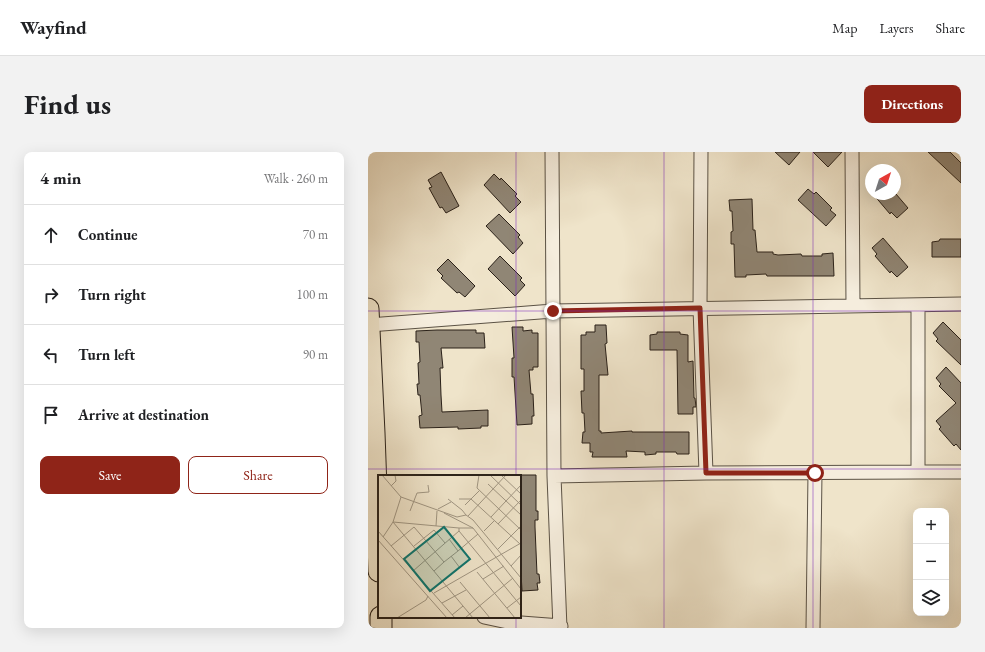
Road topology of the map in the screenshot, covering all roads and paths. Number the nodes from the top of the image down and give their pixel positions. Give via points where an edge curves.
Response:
1 (552, 152) edge
2 (701, 152) edge
3 (852, 152) edge
4 (961, 304) edge
5 (918, 305) junction
6 (853, 306) junction
7 (700, 308) junction
8 (553, 311) junction
9 (368, 319) edge
10 (918, 472) junction
11 (961, 472) edge
12 (706, 473) junction
13 (815, 473) junction
14 (554, 476) junction
15 (378, 543) edge
16 (380, 618) edge
17 (489, 618) edge
18 (560, 627) edge
19 (381, 628) edge
20 (813, 628) edge

1 - 8 street
2 - 7 street
3 - 6 street
4 - 5 street
5 - 6 street
5 - 10 street
6 - 7 street
7 - 8 street
7 - 12 street
8 - 9 street
8 - 14 street
9 - 15 highway
10 - 11 street
10 - 13 street
12 - 13 street
12 - 14 street
13 - 20 street
14 - 18 street
16 - 19 highway
17 - 18 street

